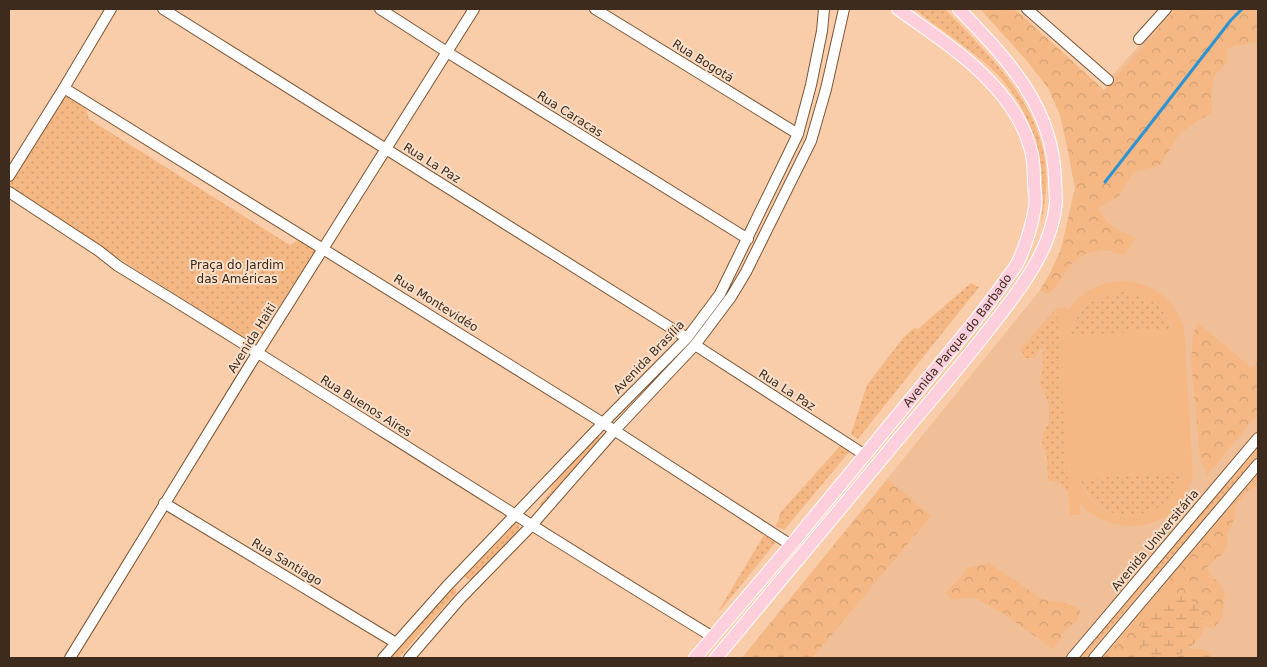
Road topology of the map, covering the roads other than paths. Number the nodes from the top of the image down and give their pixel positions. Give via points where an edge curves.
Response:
1 (111, 9) edge
2 (163, 9) edge
3 (380, 9) edge
4 (474, 9) edge
5 (595, 9) edge
6 (824, 9) edge
7 (844, 9) edge
8 (898, 9) edge
9 (959, 9) edge
10 (1027, 9) edge
11 (1166, 9) edge
12 (1139, 39) dead end
13 (447, 52) junction
14 (1108, 80) dead end
15 (64, 88) junction
16 (798, 134) junction
17 (386, 148) junction
18 (9, 176) edge
19 (9, 192) edge
20 (748, 239) junction
21 (323, 248) junction
22 (738, 259) junction
23 (749, 265) junction
24 (691, 342) junction
25 (258, 352) junction
26 (650, 376) junction
27 (659, 383) junction
28 (603, 423) junction
29 (615, 430) junction
30 (1258, 438) edge
31 (865, 455) junction
32 (1258, 464) edge
33 (164, 503) junction
34 (515, 515) junction
35 (532, 525) junction
36 (790, 545) junction
37 (459, 573) junction
38 (475, 583) junction
39 (447, 586) junction
40 (459, 600) junction
41 (713, 637) junction
42 (396, 643) junction
43 (71, 655) edge
44 (82, 658) edge
45 (383, 658) edge
46 (411, 658) edge
47 (695, 658) edge
48 (716, 658) edge
49 (1072, 658) edge
50 (1094, 658) edge

1 - 15 street
2 - 17 street, Rua La Paz
3 - 13 street, Rua Caracas
4 - 13 street, Avenida Haiti
5 - 16 street, Rua Bogotá
6 - 16 street, Avenida Brasília
7 - 23 street, Avenida Brasília via 811,141
8 - 31 main road, Avenida Parque do Barbado via 977,69 1009,104 1030,146 1035,207 1028,236 1005,282
9 - 48 main road, Avenida Parque do Barbado via 995,46 1024,83 1045,124 1054,162 1056,202 1048,237 1026,280 964,360
10 - 14 street
11 - 12 street
13 - 17 street, Avenida Haiti
13 - 20 street, Rua Caracas
15 - 18 street
15 - 21 street, Rua Montevidéo
16 - 20 street, Avenida Brasília
17 - 21 street, Avenida Haiti
17 - 24 street, Rua La Paz
19 - 25 street, Rua Buenos Aires via 118,266
20 - 22 street, Avenida Brasília
21 - 25 street, Avenida Haiti
21 - 28 street, Rua Montevidéo
22 - 23 street
22 - 24 street, Avenida Brasília
23 - 24 street, Avenida Brasília via 731,297
24 - 26 street, Avenida Brasília
24 - 27 street, Avenida Brasília
24 - 31 street, Rua La Paz
25 - 33 street, Avenida Haiti
25 - 34 street, Rua Buenos Aires
26 - 27 street
26 - 28 street, Avenida Brasília
27 - 29 street, Avenida Brasília
28 - 29 street, Rua Montevidéo
28 - 34 street, Avenida Brasília
29 - 35 street, Avenida Brasília
29 - 36 street, Rua Montevidéo
30 - 49 street, Avenida Universitária
31 - 36 main road, Avenida Parque do Barbado
32 - 50 street
33 - 42 street, Rua Santiago
33 - 43 street, Avenida Haiti
34 - 35 street, Rua Buenos Aires
34 - 37 street, Avenida Brasília
35 - 38 street, Avenida Brasília
35 - 41 street, Rua Buenos Aires
36 - 41 main road, Avenida Parque do Barbado
37 - 38 street via 464,580
37 - 39 street, Avenida Brasília
38 - 40 street, Avenida Brasília
39 - 40 street via 458,586
39 - 42 street, Avenida Brasília
40 - 46 street, Avenida Brasília
41 - 47 main road, Avenida Parque do Barbado
42 - 45 street, Avenida Brasília
43 - 44 street

